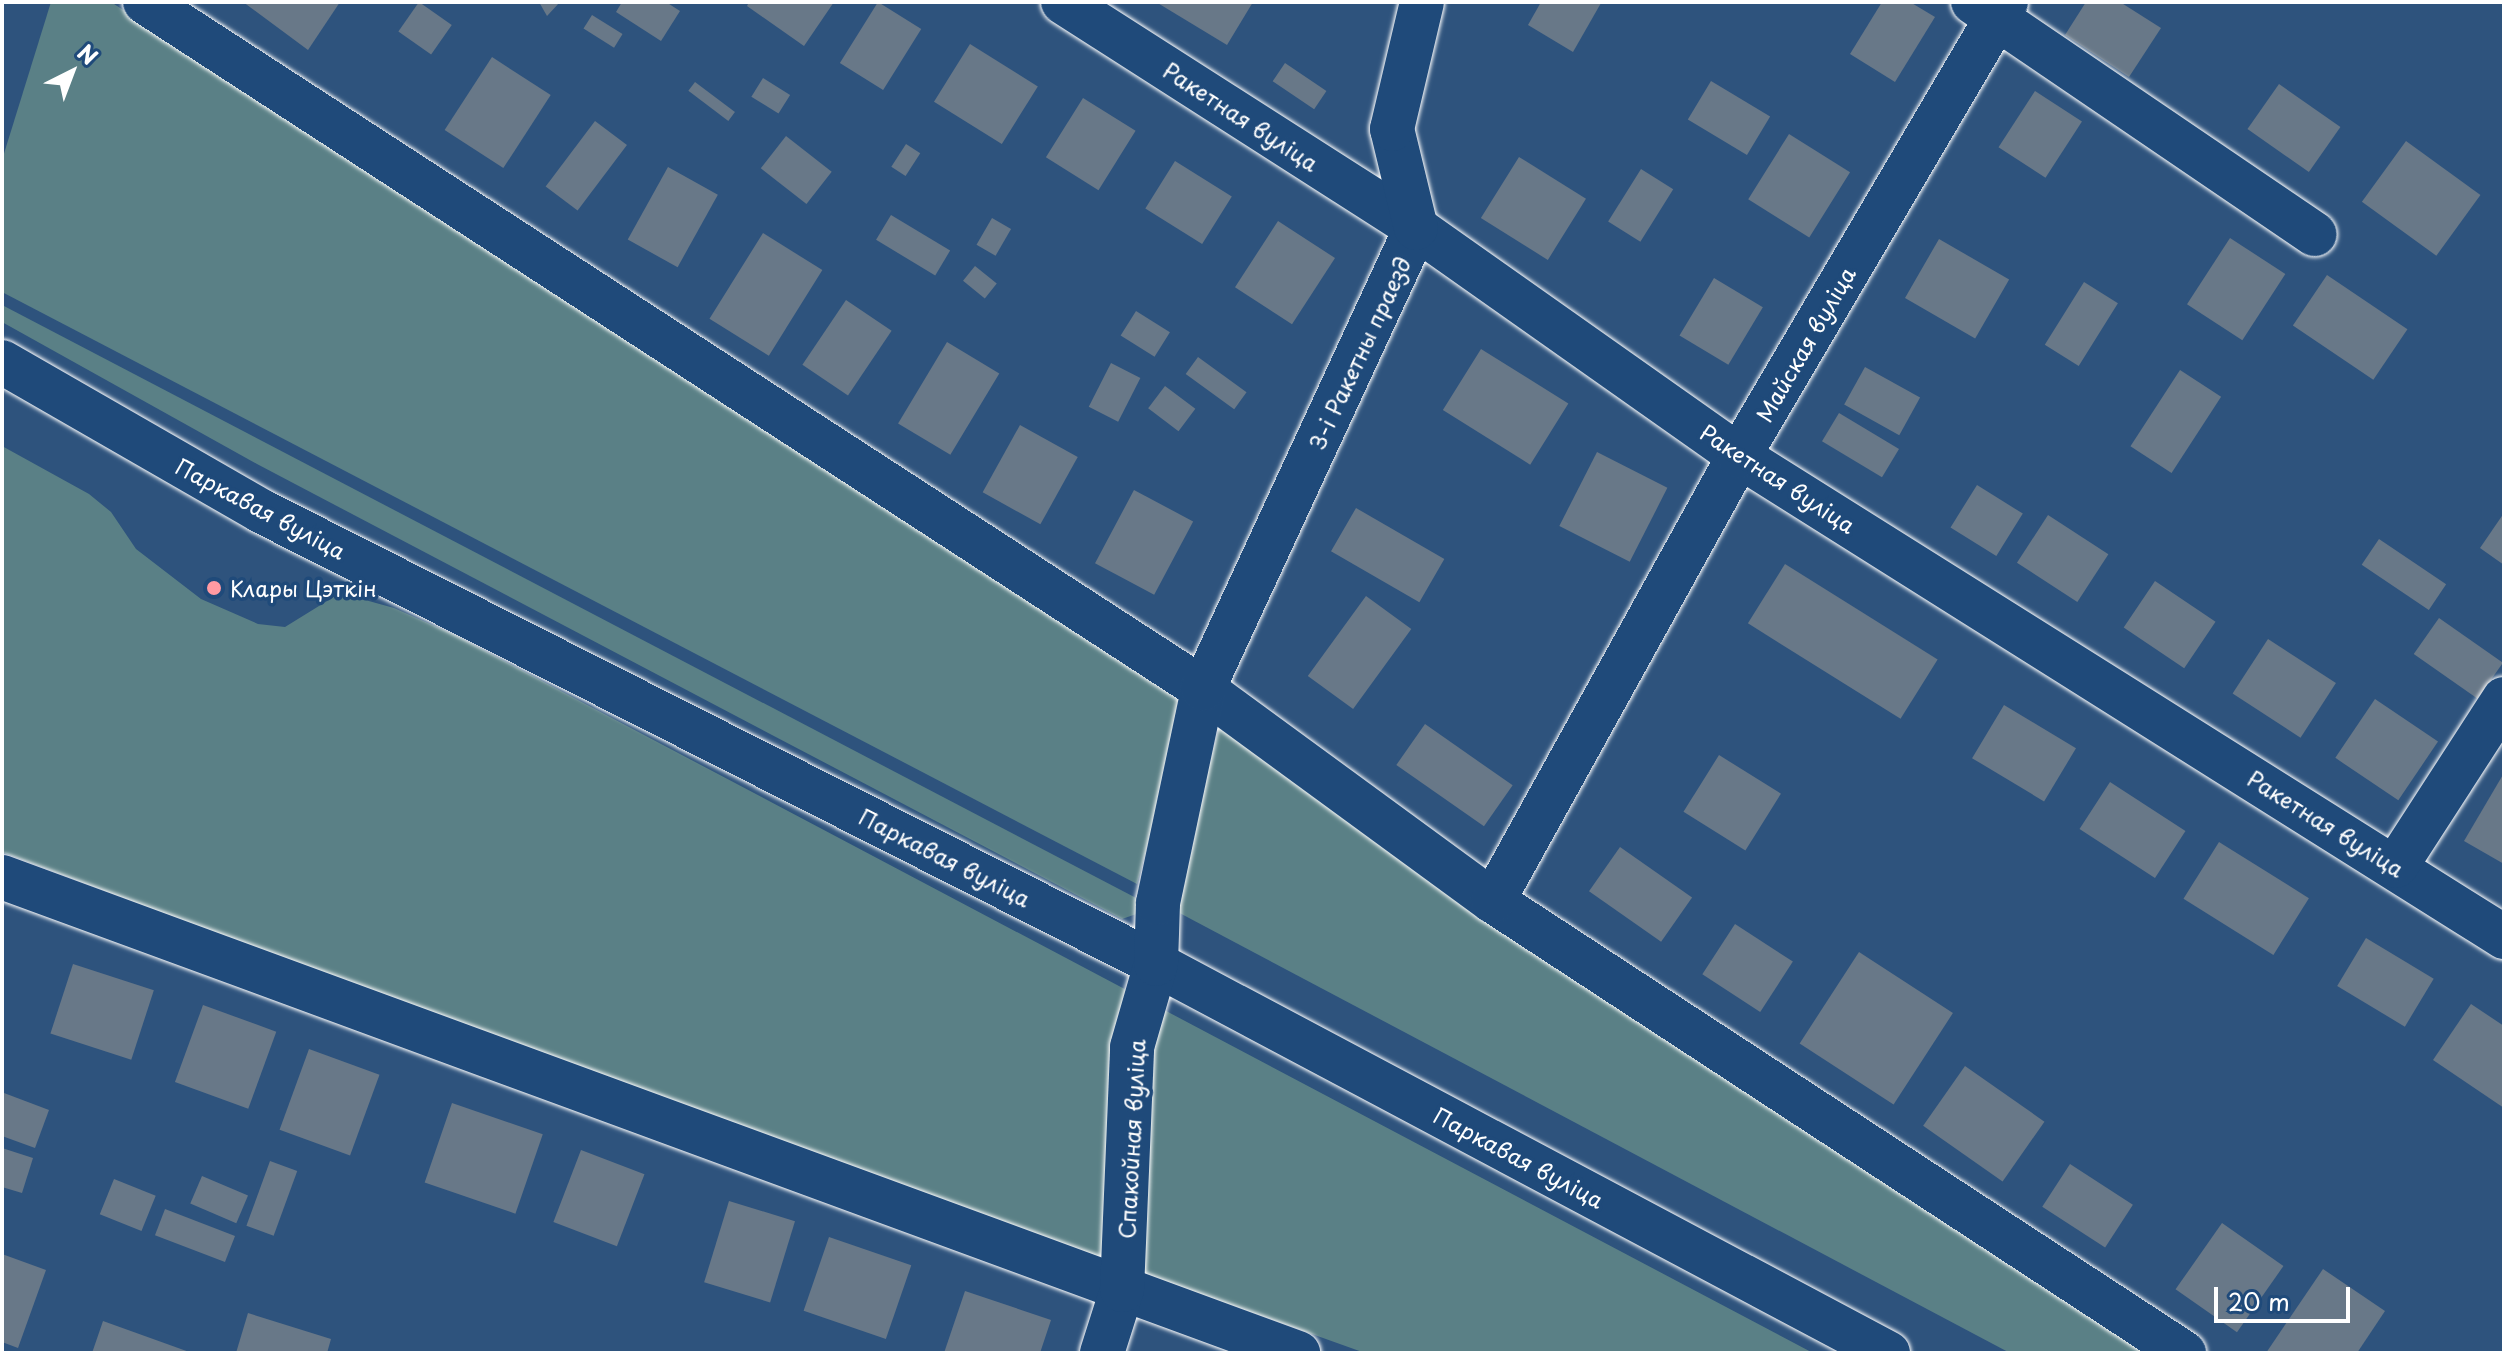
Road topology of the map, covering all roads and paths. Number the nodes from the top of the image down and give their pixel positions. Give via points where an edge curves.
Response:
1 (145, 2) edge
2 (1063, 2) edge
3 (1422, 2) edge
4 (1992, 7) edge
5 (1416, 228) junction
6 (2315, 234) dead end
7 (2, 362) edge
8 (1739, 456) junction
9 (1203, 689) junction
10 (2504, 699) edge
11 (2396, 866) junction
12 (2, 877) edge
13 (1493, 901) junction
14 (2504, 937) edge
15 (1156, 964) junction
16 (1122, 1290) junction
17 (1102, 1353) edge
18 (1298, 1353) edge
19 (1888, 1353) edge
20 (2184, 1353) edge

1 - 9 street
2 - 5 street, Ракетная вуліца
3 - 5 street, 3-і Ракетны праезд via 1392,129
4 - 6 street
4 - 8 street, Майская вуліца
5 - 8 street, Ракетная вуліца
5 - 9 street, 3-і Ракетны праезд
7 - 15 street, Паркавая вуліца via 261,511
8 - 11 street, Ракетная вуліца
8 - 13 street, Майская вуліца
9 - 13 street
9 - 15 street, Спакойная вуліца via 1158,903
10 - 11 street
11 - 14 street, Ракетная вуліца
12 - 16 street
13 - 20 street
15 - 16 street, Спакойная вуліца via 1132,1047
15 - 19 street, Паркавая вуліца
16 - 17 street, Спакойная вуліца
16 - 18 street

